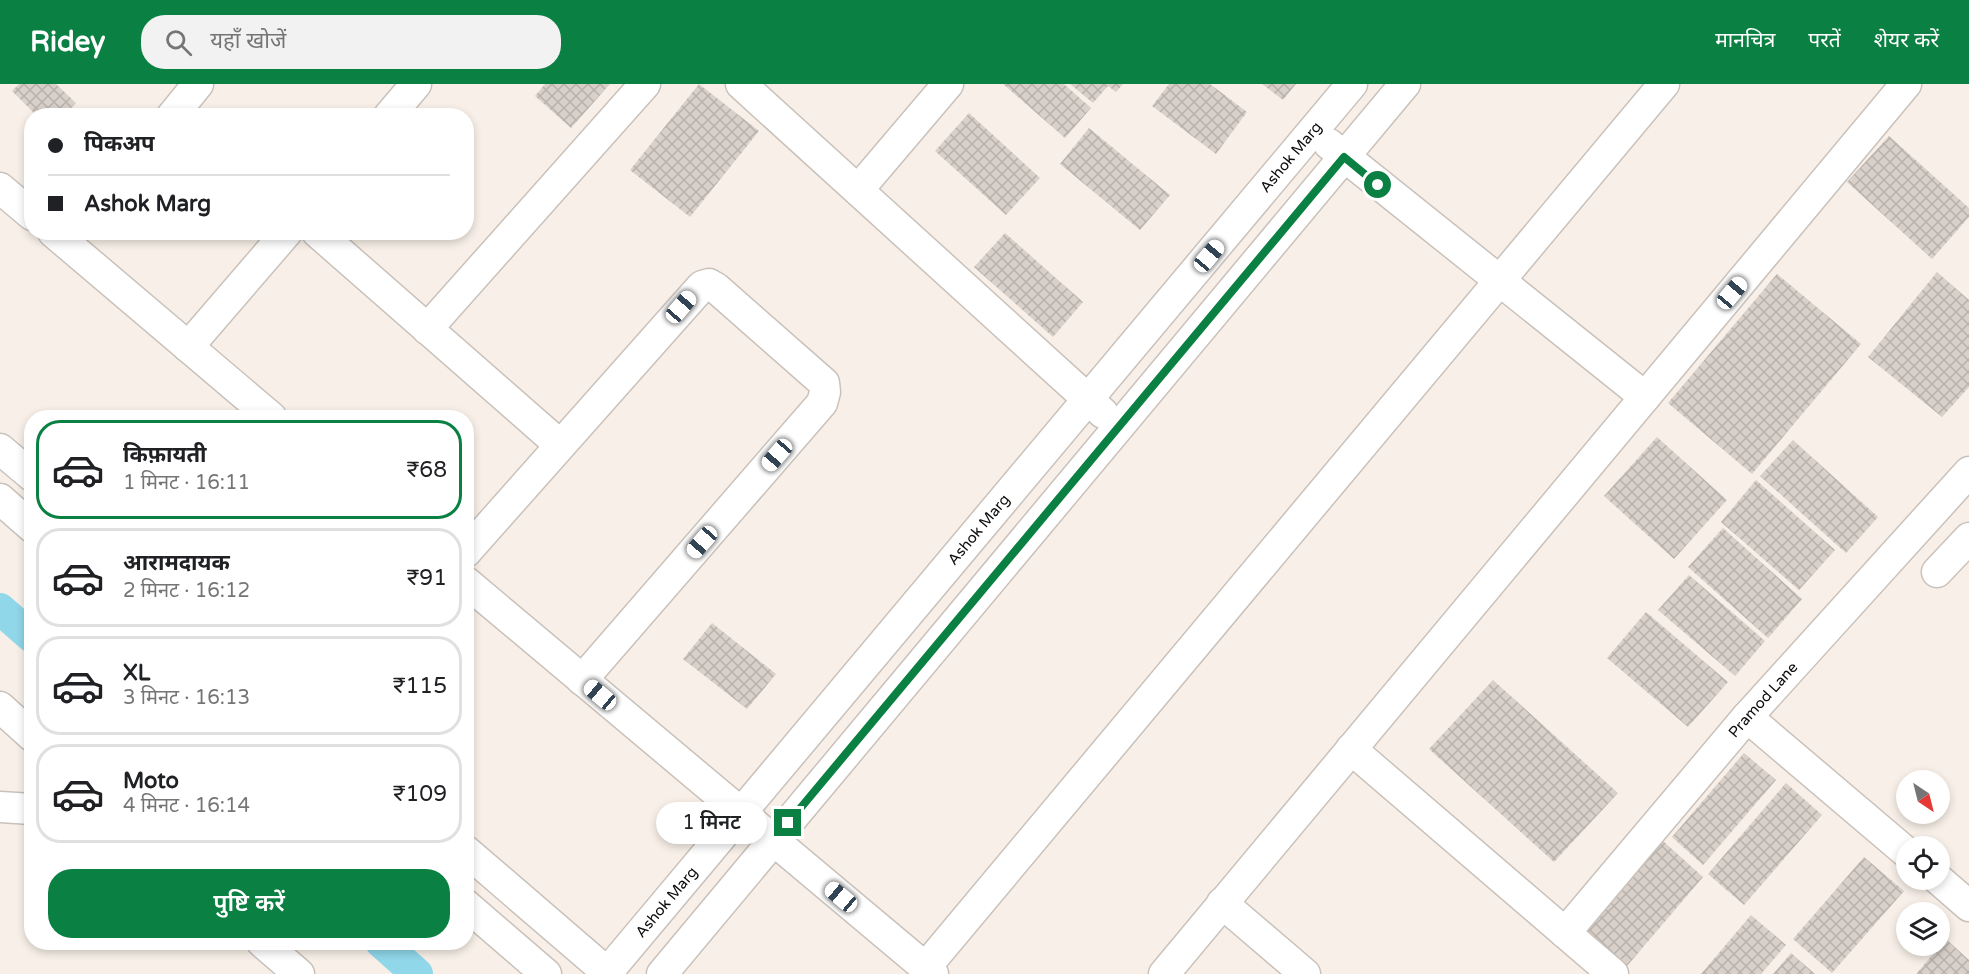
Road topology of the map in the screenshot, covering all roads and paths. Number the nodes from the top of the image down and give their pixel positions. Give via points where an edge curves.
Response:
1 (198, 84) edge
2 (416, 84) edge
3 (645, 84) edge
4 (741, 84) edge
5 (948, 84) edge
6 (1352, 84) edge
7 (1405, 84) edge
8 (1664, 84) edge
9 (1906, 84) edge
10 (178, 108) edge
11 (395, 108) edge
12 (1314, 130) junction
13 (1344, 157) junction
14 (0, 188) edge
15 (858, 190) junction
16 (24, 208) edge
17 (69, 240) edge
18 (279, 240) edge
19 (326, 240) edge
20 (1499, 281) junction
21 (427, 329) junction
22 (188, 346) junction
23 (1645, 397) junction
24 (1088, 399) junction
25 (263, 410) edge
26 (1118, 427) junction
27 (560, 445) junction
28 (0, 449) edge
29 (24, 469) edge
30 (1969, 472) edge
31 (0, 499) edge
32 (24, 520) edge
33 (1969, 538) edge
34 (474, 543) edge
35 (1937, 572) dead end
36 (474, 589) edge
37 (582, 680) junction
38 (0, 707) edge
39 (1747, 717) junction
40 (24, 729) edge
41 (1351, 749) junction
42 (0, 807) edge
43 (24, 808) edge
44 (741, 813) junction
45 (773, 841) junction
46 (1896, 844) edge
47 (474, 859) edge
48 (1950, 889) edge
49 (1222, 903) junction
50 (1969, 906) edge
51 (474, 911) edge
52 (1565, 933) junction
53 (271, 950) edge
54 (929, 971) edge
55 (299, 974) edge
56 (546, 974) edge
57 (607, 974) edge
58 (662, 974) edge
59 (1164, 974) edge
60 (1305, 974) edge
61 (1613, 974) edge

1 - 10 street
2 - 11 street
3 - 21 street
4 - 15 street
5 - 15 street
6 - 12 street, Ashok Marg
7 - 13 street
8 - 20 street
9 - 23 street
12 - 13 street
12 - 24 street, Ashok Marg
13 - 20 street
13 - 26 street
14 - 16 street
15 - 24 street
17 - 22 street
18 - 22 street
19 - 21 street
20 - 23 street
20 - 54 street
21 - 27 street
22 - 25 street
23 - 41 street
24 - 26 street
24 - 44 street, Ashok Marg
26 - 45 street
27 - 34 street
27 - 37 street via 702,286 709,284 824,383 822,403
28 - 29 street
30 - 39 street, Pramod Lane
31 - 32 street
33 - 35 street
36 - 37 street
37 - 44 street
38 - 40 street
39 - 46 street
39 - 52 street, Pramod Lane
41 - 49 street
41 - 52 street
42 - 43 street
44 - 45 street
44 - 57 street, Ashok Marg
45 - 54 street
45 - 58 street
47 - 57 street
48 - 50 street
49 - 59 street
49 - 60 street
51 - 56 street
52 - 61 street
53 - 55 street

